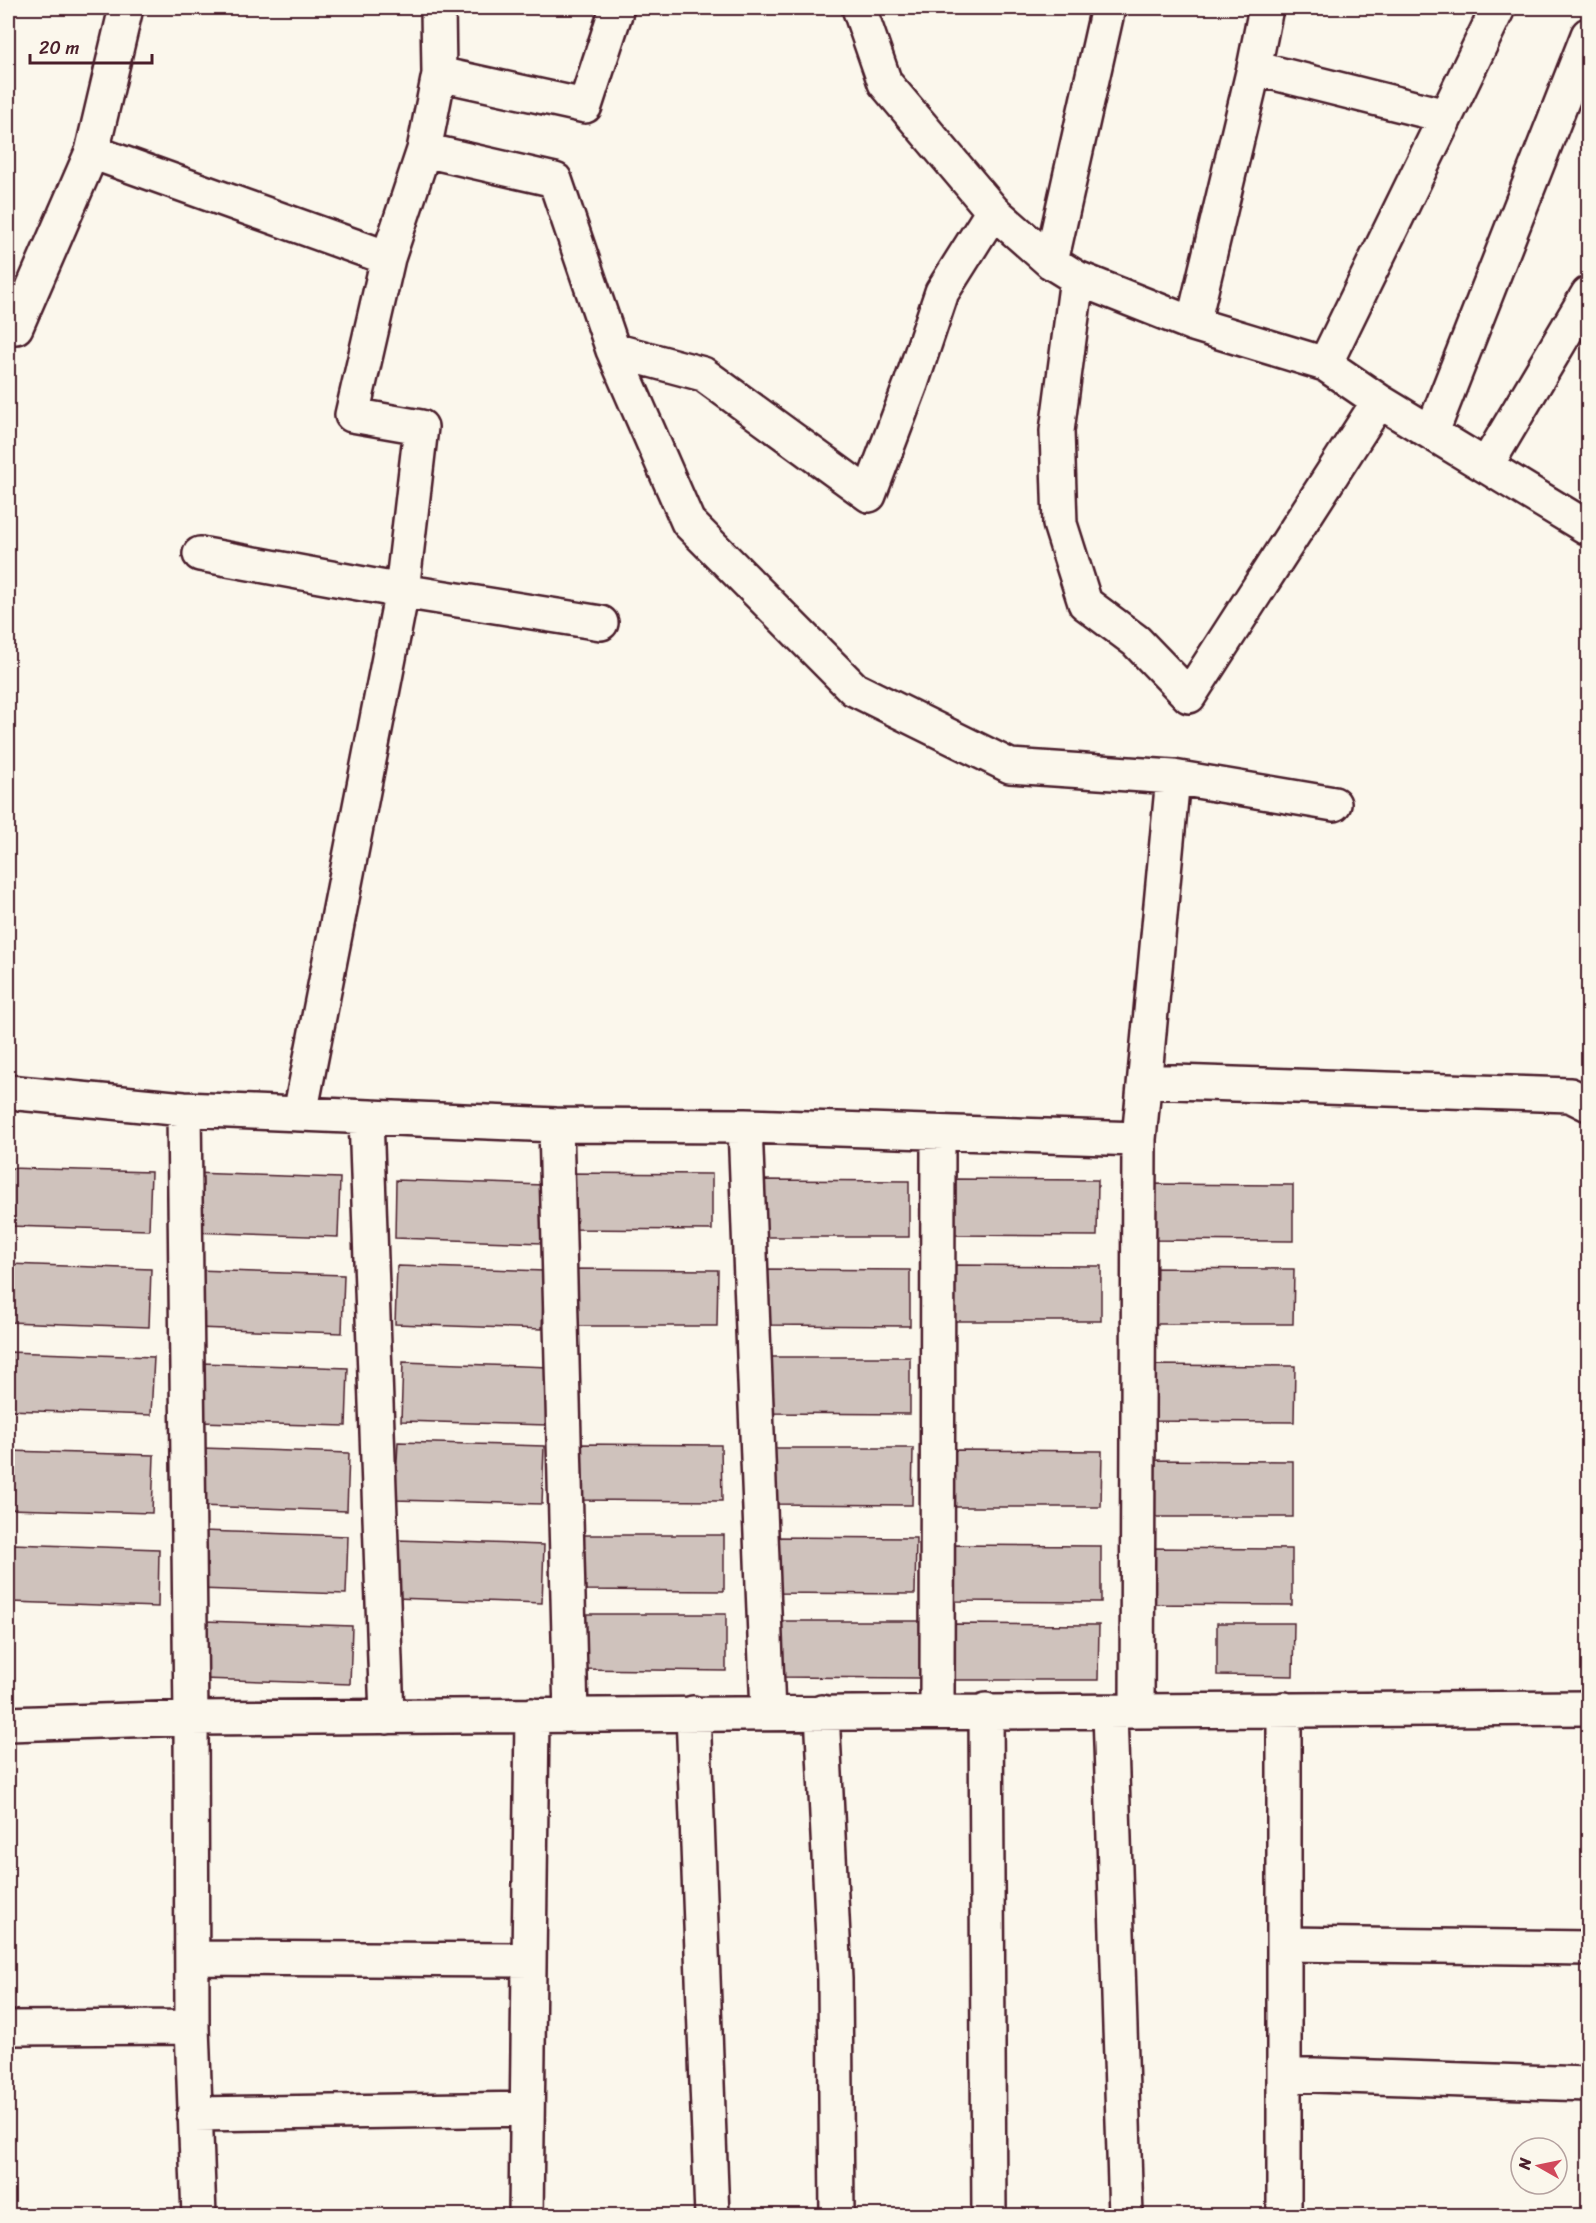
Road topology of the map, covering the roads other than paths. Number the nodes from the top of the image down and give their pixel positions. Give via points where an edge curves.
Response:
1 (126, 8) edge
2 (438, 8) edge
3 (617, 8) edge
4 (859, 8) edge
5 (1108, 8) edge
6 (1266, 8) edge
7 (1498, 8) edge
8 (1588, 35) edge
9 (1254, 68) junction
10 (439, 74) junction
11 (1446, 116) junction
12 (424, 150) junction
13 (92, 152) junction
14 (993, 211) junction
15 (388, 258) junction
16 (1064, 270) junction
17 (1588, 294) edge
18 (1193, 324) junction
19 (16, 327) dead end
20 (613, 350) junction
21 (1325, 363) junction
22 (1379, 401) junction
23 (1432, 432) junction
24 (1486, 466) junction
25 (1588, 528) edge
26 (200, 554) dead end
27 (402, 591) junction
28 (601, 622) dead end
29 (1173, 777) junction
30 (1334, 804) dead end
31 (1145, 1081) junction
32 (8, 1092) edge
33 (1588, 1104) edge
34 (184, 1109) junction
35 (300, 1114) junction
36 (366, 1117) junction
37 (555, 1125) junction
38 (745, 1126) junction
39 (938, 1134) junction
40 (1139, 1139) junction
41 (1588, 1707) edge
42 (1284, 1708) junction
43 (986, 1710) junction
44 (937, 1711) junction
45 (822, 1712) junction
46 (1124, 1712) junction
47 (693, 1713) junction
48 (768, 1713) junction
49 (532, 1715) junction
50 (571, 1715) junction
51 (387, 1717) junction
52 (191, 1718) junction
53 (8, 1724) edge
54 (1284, 1944) junction
55 (1588, 1948) edge
56 (193, 1958) junction
57 (529, 1960) junction
58 (192, 2027) junction
59 (8, 2028) edge
60 (1284, 2074) junction
61 (1588, 2084) edge
62 (527, 2109) junction
63 (194, 2114) junction
64 (199, 2216) edge
65 (525, 2216) edge
66 (712, 2216) edge
67 (837, 2216) edge
68 (989, 2216) edge
69 (1126, 2216) edge
70 (1284, 2216) edge

1 - 13 street
2 - 10 street
3 - 10 street via 585,106
4 - 14 street via 885,83
5 - 16 street
6 - 9 street
7 - 11 street
8 - 23 street
9 - 11 street
9 - 18 street
10 - 12 street
11 - 21 street
12 - 15 street
12 - 20 street via 555,180
13 - 15 street
13 - 19 street
14 - 16 street
14 - 20 street via 942,292 869,495 703,374
15 - 27 street via 352,415 421,428
16 - 18 street
16 - 22 street via 1057,430 1060,524 1084,603 1136,641 1189,696
17 - 24 street
18 - 21 street
20 - 29 street via 688,522 854,689 1010,766
21 - 22 street
22 - 23 street
23 - 24 street
24 - 25 street
26 - 27 street
27 - 28 street
27 - 35 street
29 - 30 street
29 - 31 street
31 - 33 street via 1570,1095
31 - 40 street
32 - 34 street
34 - 35 street
34 - 52 street
35 - 36 street
36 - 37 street
36 - 51 street
37 - 38 street
37 - 50 street
38 - 39 street
38 - 48 street
39 - 40 street
39 - 44 street
40 - 46 street
41 - 42 street
42 - 46 street
42 - 54 street
43 - 44 street
43 - 46 street
43 - 68 street
44 - 45 street
45 - 48 street
45 - 67 street via 835,1979
46 - 69 street
47 - 48 street
47 - 50 street
47 - 66 street
49 - 50 street
49 - 51 street
49 - 57 street
51 - 52 street
52 - 53 street
52 - 56 street
54 - 55 street
54 - 60 street
56 - 57 street
56 - 58 street
57 - 62 street
58 - 59 street
58 - 63 street
60 - 61 street
60 - 70 street
62 - 63 street
62 - 65 street
63 - 64 street

